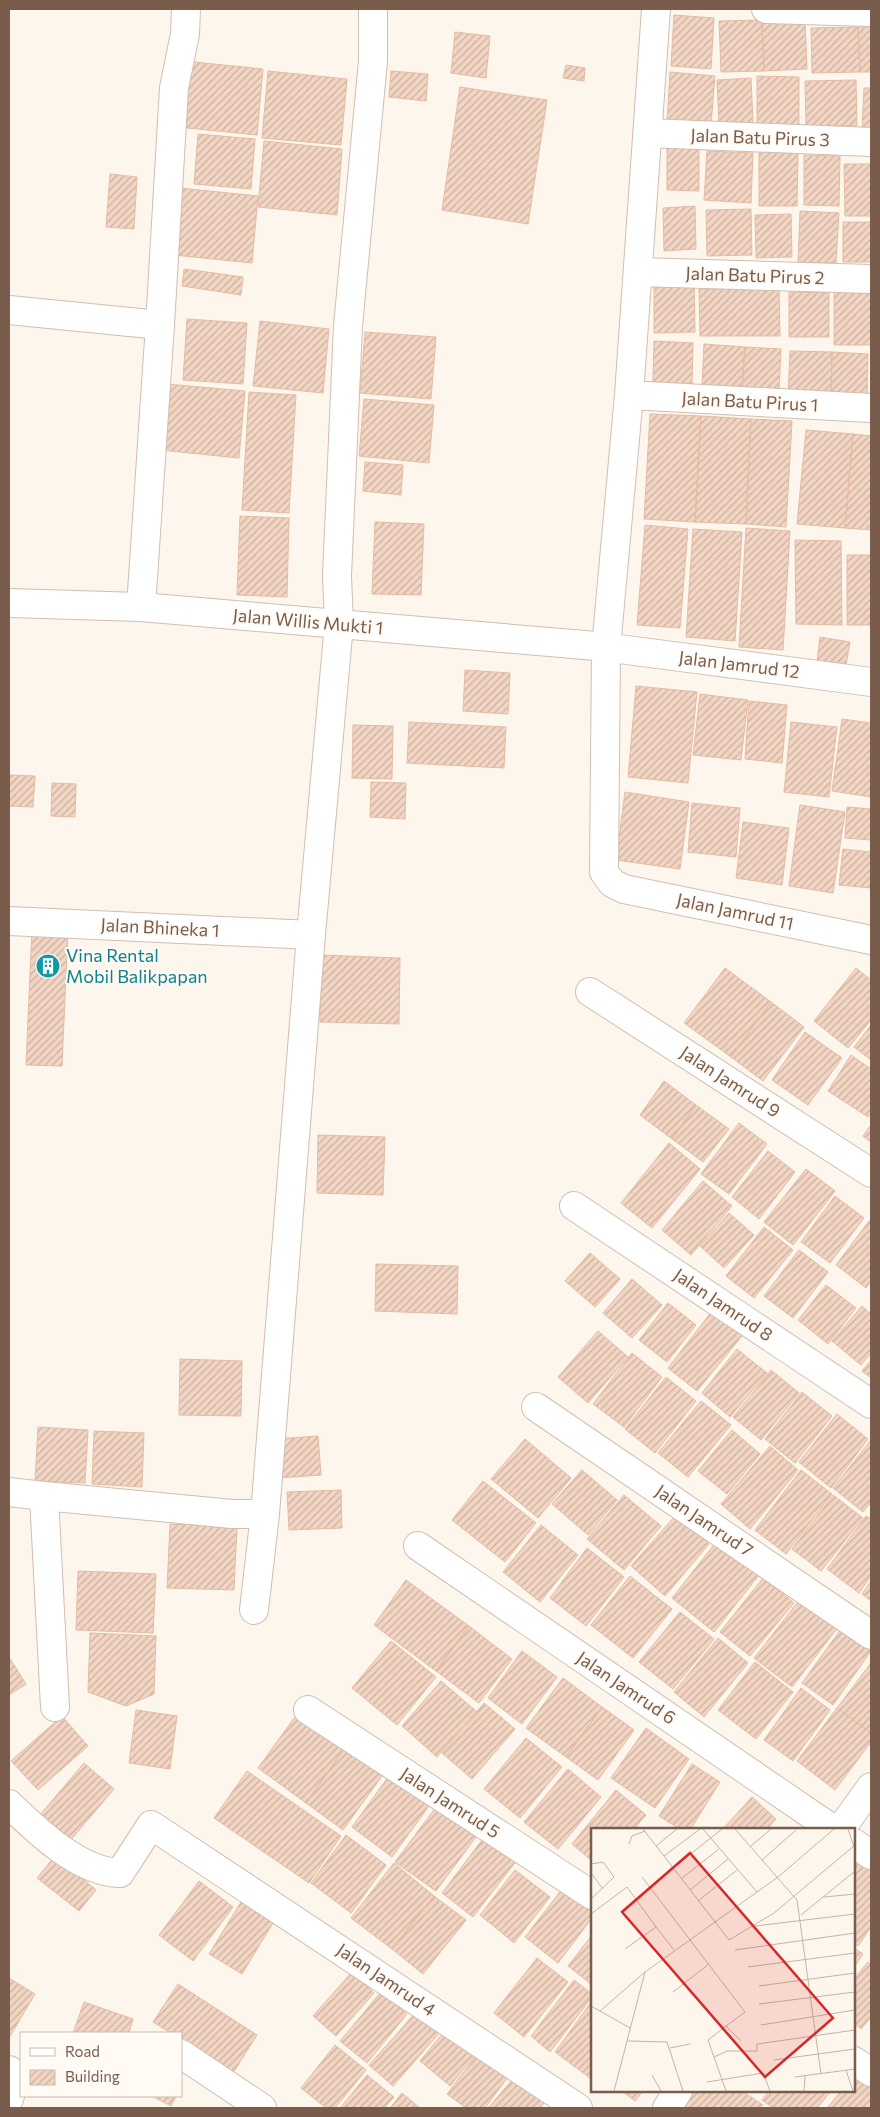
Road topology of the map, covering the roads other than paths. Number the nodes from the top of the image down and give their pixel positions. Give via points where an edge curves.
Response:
1 (186, 9) edge
2 (373, 9) edge
3 (656, 9) edge
4 (766, 9) edge
5 (871, 12) edge
6 (648, 133) junction
7 (871, 142) edge
8 (639, 272) junction
9 (871, 279) edge
10 (9, 310) edge
11 (160, 325) junction
12 (629, 395) junction
13 (871, 408) edge
14 (9, 602) edge
15 (141, 606) junction
16 (339, 624) junction
17 (601, 647) junction
18 (871, 682) edge
19 (9, 921) edge
20 (311, 935) junction
21 (871, 940) edge
22 (590, 992) dead end
23 (871, 1173) edge
24 (574, 1206) dead end
25 (871, 1404) edge
26 (536, 1407) dead end
27 (9, 1492) edge
28 (44, 1496) junction
29 (265, 1514) junction
30 (418, 1546) dead end
31 (254, 1610) dead end
32 (871, 1635) edge
33 (55, 1707) dead end
34 (308, 1710) dead end
35 (871, 1787) edge
36 (9, 1804) edge
37 (831, 1828) edge
38 (841, 1828) edge
39 (855, 1844) edge
40 (871, 1855) edge
41 (591, 1894) edge
42 (182, 2055) edge
43 (855, 2062) edge
44 (9, 2070) edge
45 (871, 2072) edge
46 (677, 2092) edge
47 (9, 2099) edge
48 (262, 2108) edge
49 (578, 2108) edge
50 (667, 2108) edge

1 - 11 street via 185,34 174,88
2 - 16 street via 373,61 348,326 337,576
3 - 6 street
4 - 5 street
6 - 7 street, Jalan Batu Pirus 3
6 - 8 street
8 - 9 street, Jalan Batu Pirus 2
8 - 12 street
10 - 11 street
11 - 15 street
12 - 13 street, Jalan Batu Pirus 1
12 - 17 street
14 - 15 street, Jalan Willis Mukti 1
15 - 16 street, Jalan Willis Mukti 1
16 - 17 street, Jalan Willis Mukti 1
16 - 20 street
17 - 18 street, Jalan Jamrud 12
17 - 21 street, Jalan Jamrud 11 via 604,872 612,883 624,889
19 - 20 street, Jalan Bhineka 1
20 - 29 street
22 - 23 street, Jalan Jamrud 9
24 - 25 street, Jalan Jamrud 8
26 - 32 street, Jalan Jamrud 7
27 - 28 street
28 - 29 street via 232,1514
28 - 33 street
29 - 31 street
30 - 37 street, Jalan Jamrud 6
34 - 41 street, Jalan Jamrud 5
35 - 38 street
36 - 49 street, Jalan Jamrud 4 via 35,1830 70,1855 106,1872 120,1873 151,1825
39 - 40 street
42 - 48 street
43 - 45 street
44 - 47 street via 14,2081
46 - 50 street

